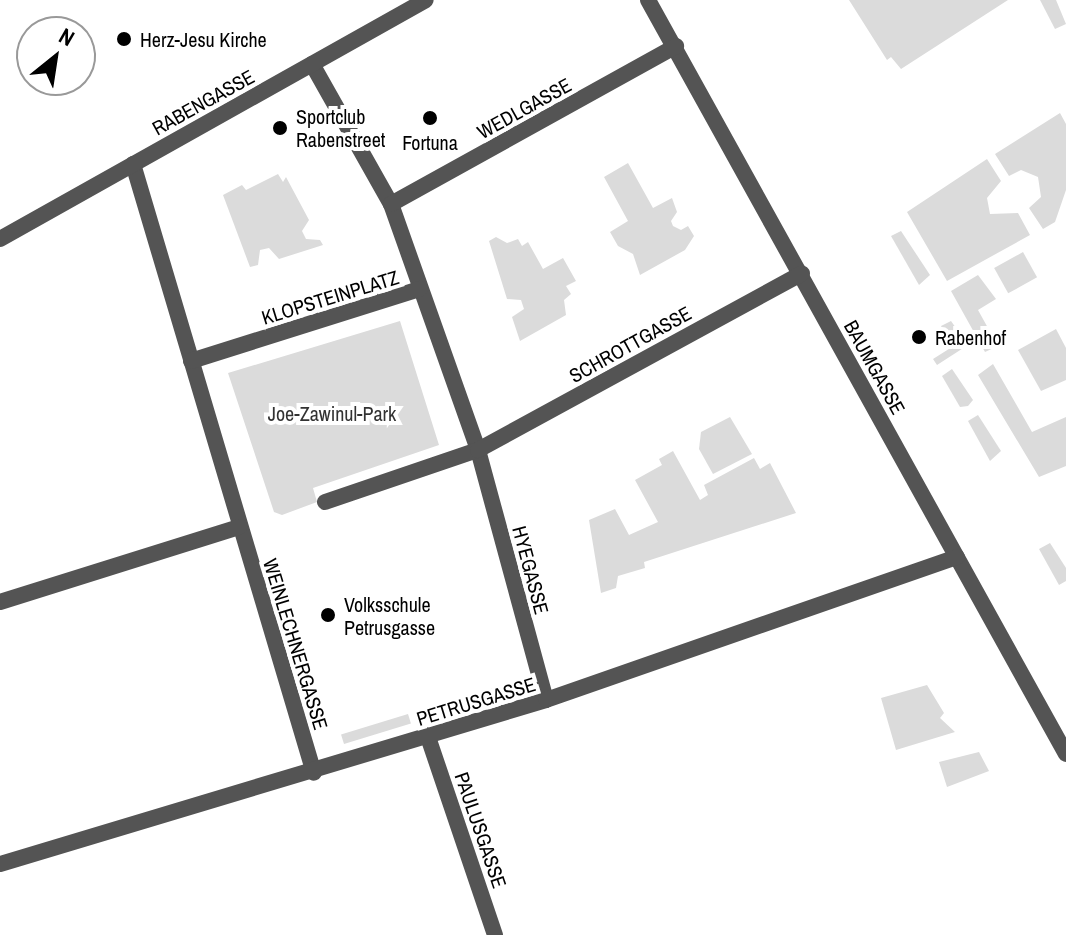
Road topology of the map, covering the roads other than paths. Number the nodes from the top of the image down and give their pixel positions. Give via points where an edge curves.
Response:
1 (426, 0) edge
2 (648, 0) edge
3 (676, 46) junction
4 (312, 64) junction
5 (133, 164) junction
6 (391, 204) junction
7 (0, 239) edge
8 (802, 273) junction
9 (420, 289) junction
10 (191, 361) junction
11 (478, 450) junction
12 (325, 502) dead end
13 (240, 527) junction
14 (957, 557) junction
15 (0, 602) edge
16 (546, 700) junction
17 (428, 737) junction
18 (1066, 754) edge
19 (314, 773) junction
20 (0, 864) edge
21 (495, 935) edge

1 - 4 street, RABENGASSE
2 - 3 street, BAUMGASSE
3 - 6 street, WEDLGASSE
3 - 8 street, BAUMGASSE
4 - 5 street, RABENGASSE
4 - 6 street
5 - 7 street, RABENGASSE
5 - 10 street
6 - 9 street
8 - 11 street, SCHROTTGASSE
8 - 14 street, BAUMGASSE
9 - 10 street, KLOPSTEINPLATZ
9 - 11 street, KLOPSTEINPLATZ
10 - 13 street
11 - 12 street
11 - 16 street, HYEGASSE
13 - 15 street
13 - 19 street, WEINLECHNERGASSE
14 - 16 street, PETRUSGASSE
14 - 18 street, BAUMGASSE
16 - 17 street, PETRUSGASSE
17 - 19 street, PETRUSGASSE
17 - 21 street, PAULUSGASSE
19 - 20 street, PETRUSGASSE

